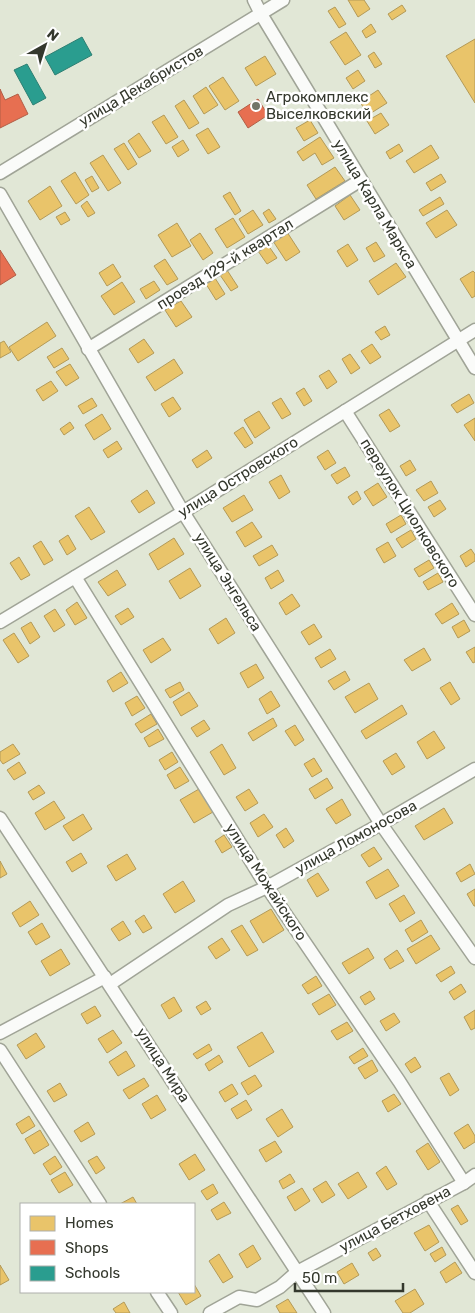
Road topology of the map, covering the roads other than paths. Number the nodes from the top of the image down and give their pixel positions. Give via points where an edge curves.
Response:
1 (254, 0) edge
2 (283, 0) edge
3 (261, 14) junction
4 (0, 172) edge
5 (361, 180) junction
6 (0, 194) edge
7 (475, 330) edge
8 (458, 341) junction
9 (88, 349) junction
10 (475, 368) edge
11 (345, 411) junction
12 (183, 512) junction
13 (75, 577) junction
14 (475, 615) edge
15 (0, 622) edge
16 (475, 770) edge
17 (0, 818) edge
18 (381, 824) junction
19 (267, 887) junction
20 (475, 958) edge
21 (107, 980) junction
22 (0, 1033) edge
23 (0, 1050) edge
24 (475, 1175) edge
25 (464, 1183) junction
26 (428, 1201) junction
27 (99, 1203) edge
28 (297, 1272) junction
29 (475, 1273) edge
30 (159, 1293) edge
31 (171, 1313) edge
32 (210, 1313) edge
33 (324, 1313) edge

1 - 3 street, улица Карла Маркса
2 - 3 street, улица Декабристов
3 - 4 street, улица Декабристов
3 - 5 street, улица Карла Маркса
5 - 8 street, улица Карла Маркса
5 - 9 street, проезд 129-й квартал
6 - 9 street, улица Энгельса
7 - 8 street, улица Островского
8 - 10 street, улица Карла Маркса
8 - 11 street, улица Островского
9 - 12 street, улица Энгельса
11 - 12 street, улица Островского
11 - 14 street, переулок Циолковского
12 - 13 street, улица Островского
12 - 18 street, улица Энгельса
13 - 15 street, улица Островского
13 - 19 street, улица Можайского
16 - 18 street, улица Ломоносова
17 - 21 street, улица Мира
18 - 19 street, улица Ломоносова
18 - 20 street, улица Энгельса
19 - 21 street, улица Ломоносова via 228,905
19 - 25 street, улица Можайского
21 - 22 street, улица Ломоносова
21 - 28 street, улица Мира
23 - 27 street
24 - 25 street, улица Бетховена
25 - 26 street, улица Бетховена
26 - 28 street, улица Бетховена
26 - 29 street
28 - 32 street, улица Бетховена via 280,1287 257,1300 239,1297
28 - 33 street, улица Мира
30 - 31 street

